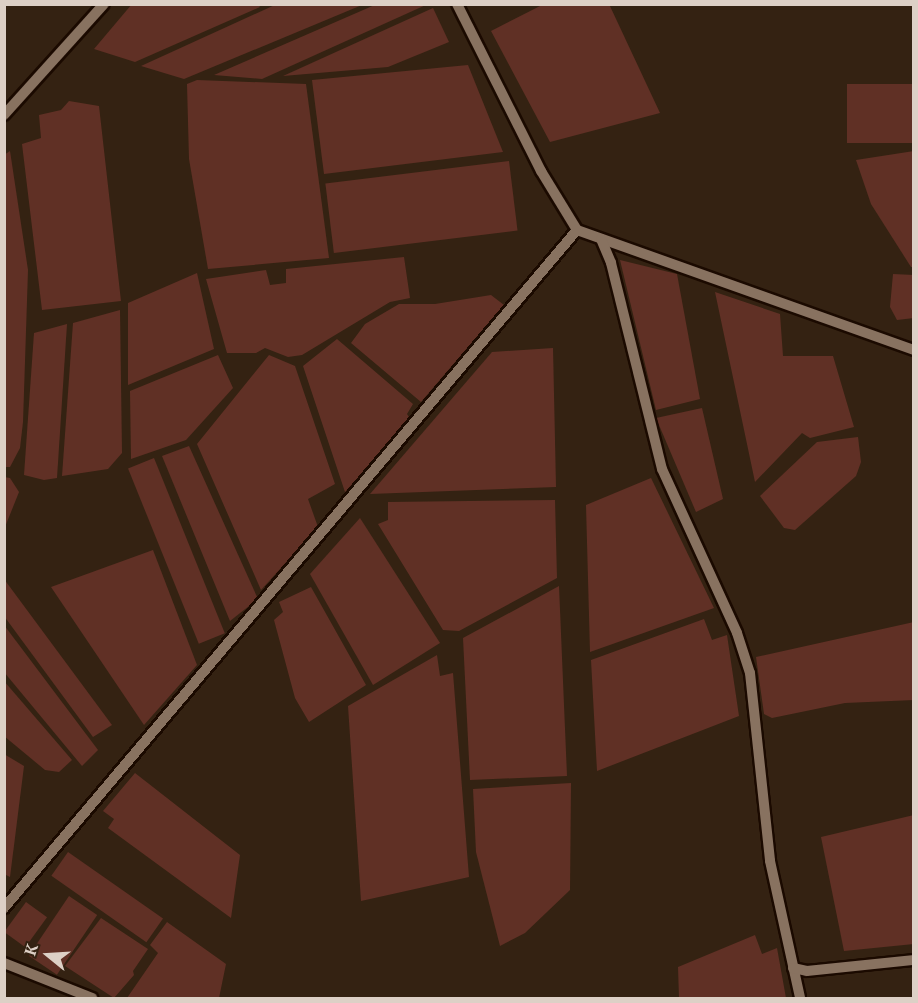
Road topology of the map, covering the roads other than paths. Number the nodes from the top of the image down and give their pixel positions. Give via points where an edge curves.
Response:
1 (104, 4) edge
2 (457, 4) edge
3 (4, 115) edge
4 (577, 231) junction
5 (601, 239) junction
6 (914, 350) edge
7 (4, 908) edge
8 (914, 960) edge
9 (4, 963) edge
10 (793, 968) junction
11 (92, 999) edge
12 (800, 999) edge

1 - 3 street
2 - 4 street via 541,171
4 - 5 street
4 - 7 street
5 - 6 street
5 - 10 street via 662,469 737,633 750,673 762,810
8 - 10 street
9 - 11 street
10 - 12 street

